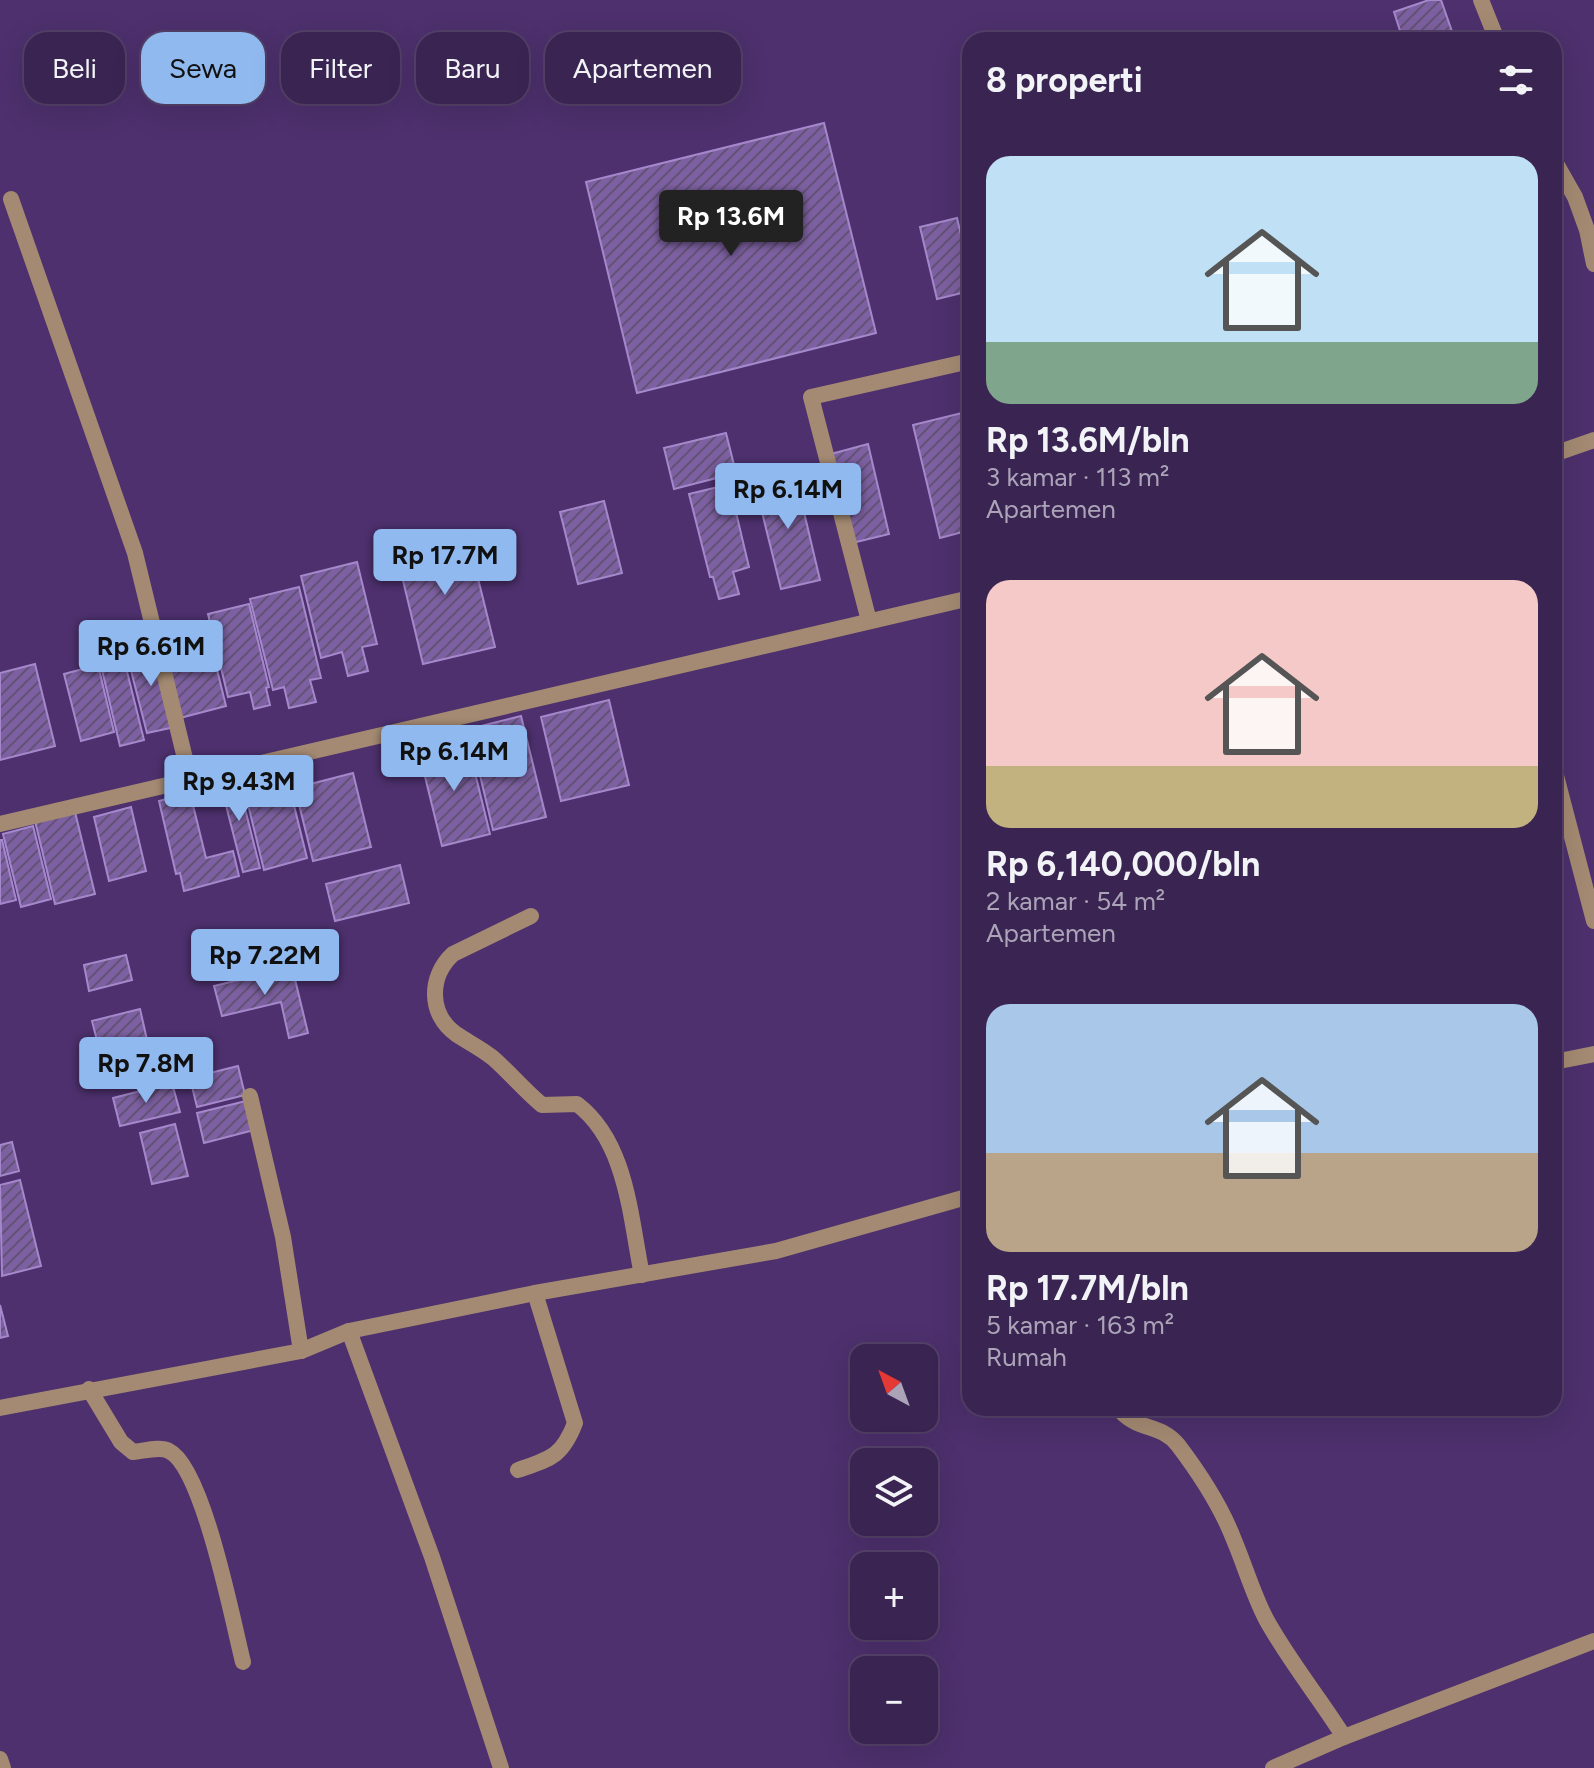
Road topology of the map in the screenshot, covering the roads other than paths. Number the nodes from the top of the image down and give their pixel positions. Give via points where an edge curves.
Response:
1 (1481, 0) edge
2 (1494, 32) edge
3 (1562, 174) edge
4 (11, 199) dead end
5 (1594, 264) edge
6 (962, 363) edge
7 (1594, 440) edge
8 (1562, 451) edge
9 (962, 600) edge
10 (869, 621) junction
11 (190, 779) junction
12 (1562, 799) edge
13 (0, 824) edge
14 (531, 916) dead end
15 (1594, 921) edge
16 (1594, 1054) edge
17 (1562, 1060) edge
18 (250, 1096) dead end
19 (962, 1198) edge
20 (642, 1275) junction
21 (535, 1293) junction
22 (349, 1331) junction
23 (301, 1351) junction
24 (89, 1389) junction
25 (0, 1408) edge
26 (1127, 1416) edge
27 (518, 1470) dead end
28 (1594, 1641) edge
29 (243, 1662) dead end
30 (1344, 1737) junction
31 (0, 1759) edge
32 (3, 1768) edge
33 (501, 1768) edge
34 (1273, 1768) edge

1 - 2 street
3 - 5 street via 1587,230
4 - 11 street via 135,553
6 - 10 street via 811,397
7 - 8 street
9 - 10 street
10 - 11 street
11 - 13 street
12 - 15 street
14 - 20 street via 443,963 434,993 437,1007 455,1033 491,1056 542,1105 577,1104 597,1123 617,1158
16 - 17 street
18 - 23 street via 283,1237
19 - 20 street via 776,1251
20 - 21 street
21 - 22 street
21 - 27 street via 575,1423 554,1458
22 - 23 street
22 - 33 street via 432,1557
23 - 24 street
24 - 25 street
24 - 29 street via 121,1442 133,1452 173,1452 195,1484
26 - 30 street via 1165,1433 1192,1464 1233,1535 1265,1617
28 - 30 street
30 - 34 street
31 - 32 street

